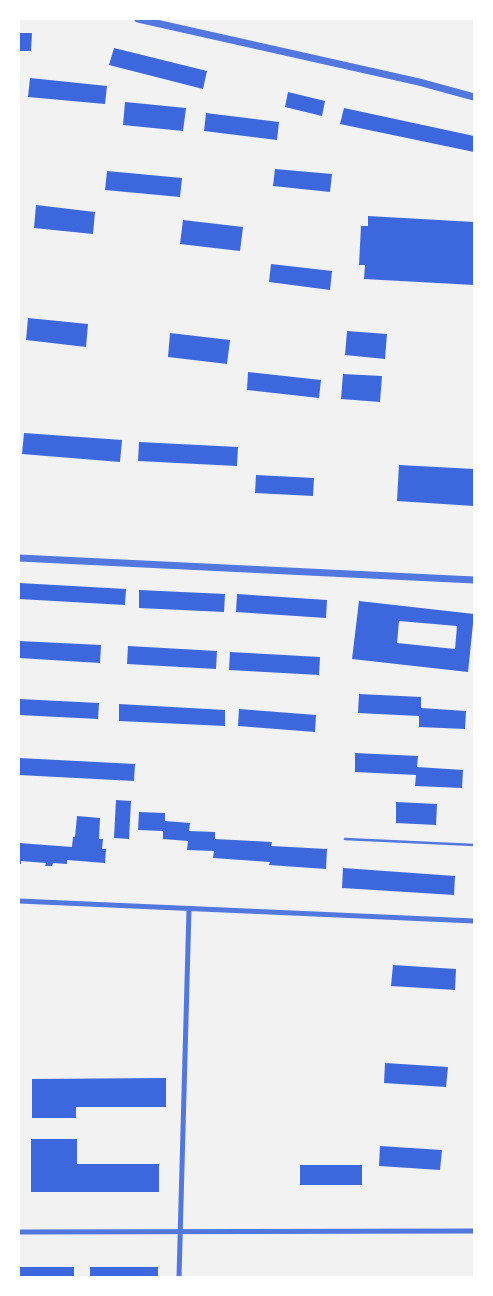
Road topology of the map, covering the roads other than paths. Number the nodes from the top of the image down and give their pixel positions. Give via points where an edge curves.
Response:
1 (138, 19) edge
2 (474, 97) edge
3 (19, 558) edge
4 (474, 580) edge
5 (345, 839) dead end
6 (474, 845) edge
7 (19, 901) edge
8 (189, 909) junction
9 (474, 921) edge
10 (181, 1231) junction
11 (474, 1231) edge
12 (19, 1232) edge
13 (179, 1277) edge

1 - 2 street
3 - 4 street
5 - 6 lane
7 - 8 street
8 - 9 street
8 - 10 street
10 - 11 street
10 - 12 street
10 - 13 street

